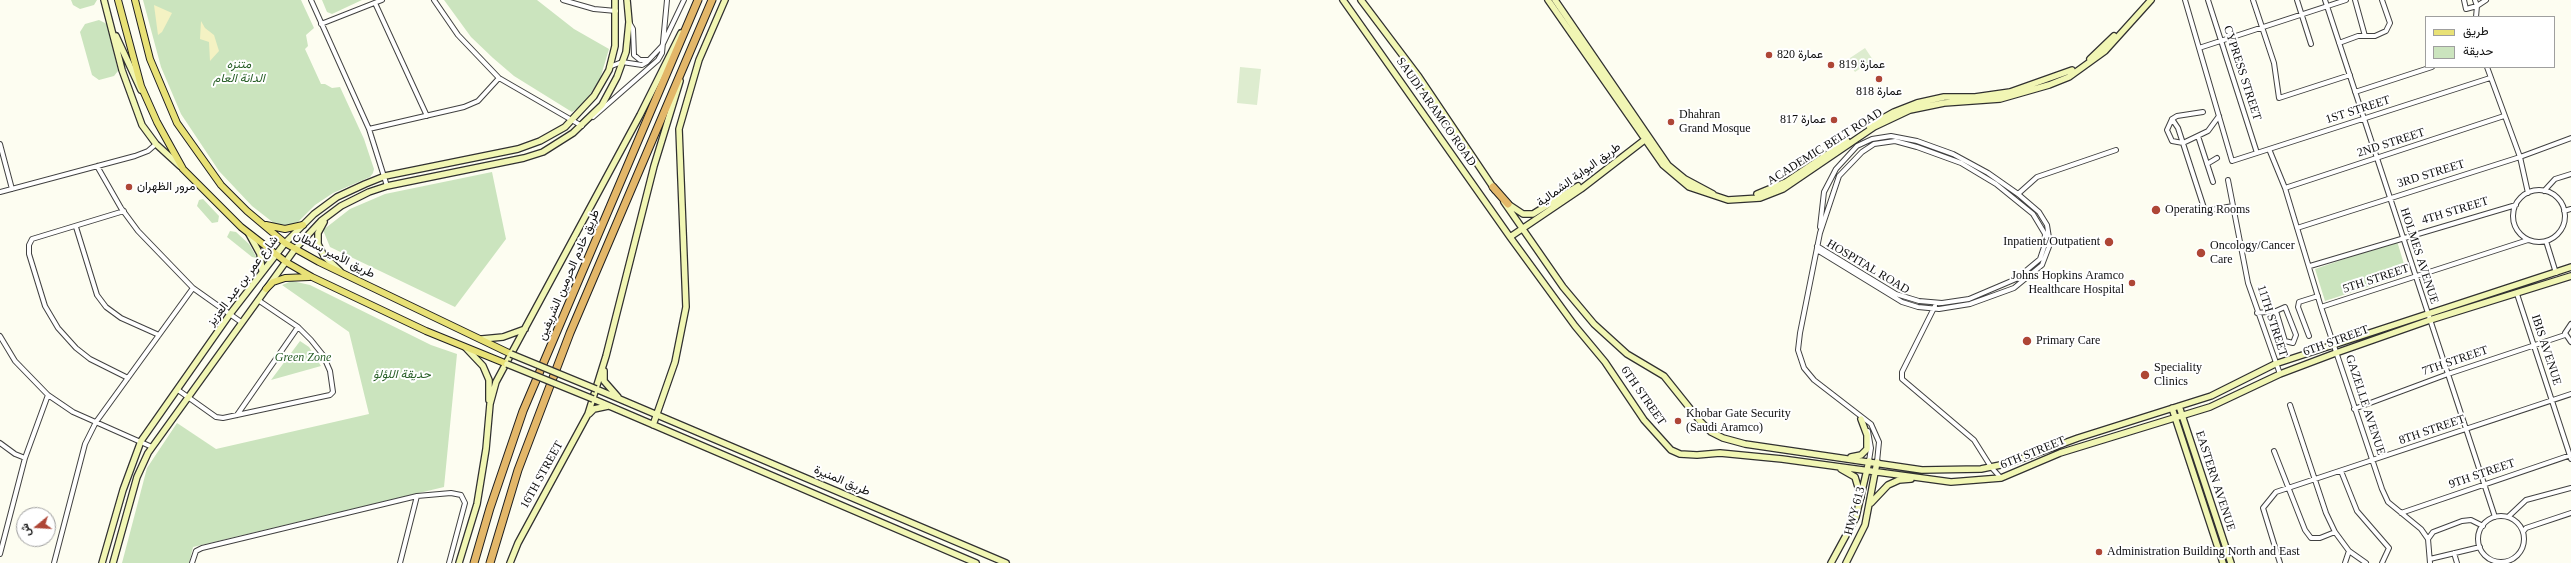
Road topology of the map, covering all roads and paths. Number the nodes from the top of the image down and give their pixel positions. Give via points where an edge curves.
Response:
1 (104, 0) edge
2 (118, 0) edge
3 (135, 0) edge
4 (311, 0) edge
5 (382, 0) edge
6 (434, 0) edge
7 (564, 0) edge
8 (615, 0) edge
9 (627, 0) edge
10 (667, 0) edge
11 (684, 0) edge
12 (697, 0) edge
13 (712, 0) edge
14 (725, 0) edge
15 (1343, 0) edge
16 (1361, 0) edge
17 (1548, 0) edge
18 (1555, 0) edge
19 (2146, 0) edge
20 (2151, 0) edge
21 (2185, 0) edge
22 (2208, 0) edge
23 (2253, 0) edge
24 (2297, 0) edge
25 (2325, 0) edge
26 (2346, 0) edge
27 (2355, 0) edge
28 (2382, 0) edge
29 (2464, 0) edge
30 (2475, 0) edge
31 (2486, 0) edge
32 (375, 3) junction
33 (2327, 6) junction
34 (2477, 6) junction
35 (616, 11) junction
36 (2301, 15) junction
37 (2476, 16) edge
38 (110, 22) junction
39 (629, 22) junction
40 (321, 24) junction
41 (2262, 28) junction
42 (2365, 36) junction
43 (2222, 41) junction
44 (2339, 43) junction
45 (2311, 44) dead end
46 (662, 46) junction
47 (2199, 48) junction
48 (689, 54) junction
49 (651, 59) junction
50 (622, 62) junction
51 (609, 67) junction
52 (2429, 68) edge
53 (2488, 68) edge
54 (2350, 75) junction
55 (499, 78) junction
56 (2490, 78) junction
57 (2355, 92) junction
58 (144, 93) junction
59 (2203, 112) dead end
60 (427, 116) junction
61 (2219, 116) junction
62 (2504, 116) junction
63 (2364, 118) junction
64 (573, 119) junction
65 (2172, 119) junction
66 (588, 121) junction
67 (582, 126) junction
68 (369, 130) junction
69 (2198, 136) junction
70 (2571, 138) edge
71 (1647, 139) junction
72 (2183, 143) junction
73 (0, 144) edge
74 (156, 144) junction
75 (2269, 149) junction
76 (2116, 150) dead end
77 (2257, 153) junction
78 (2520, 157) junction
79 (2217, 158) dead end
80 (2377, 159) junction
81 (2207, 164) junction
82 (97, 166) junction
83 (183, 169) junction
84 (2571, 174) edge
85 (385, 176) junction
86 (2228, 180) dead end
87 (1589, 181) junction
88 (2213, 182) dead end
89 (387, 186) junction
90 (1493, 186) junction
91 (2284, 188) junction
92 (12, 189) junction
93 (2544, 191) junction
94 (0, 192) edge
95 (2528, 193) junction
96 (2018, 194) junction
97 (2390, 197) junction
98 (2015, 198) junction
99 (1508, 204) joint
100 (2516, 205) junction
101 (2233, 206) junction
102 (2571, 209) edge
103 (124, 211) junction
104 (334, 211) junction
105 (2564, 211) junction
106 (263, 225) junction
107 (303, 225) junction
108 (76, 227) junction
109 (2297, 228) junction
110 (1522, 229) junction
111 (1820, 233) junction
112 (249, 234) junction
113 (1510, 237) junction
114 (2403, 237) junction
115 (2528, 240) junction
116 (2546, 241) junction
117 (285, 243) junction
118 (1817, 248) junction
119 (295, 249) junction
120 (276, 254) junction
121 (286, 262) junction
122 (2310, 266) junction
123 (2571, 267) edge
124 (340, 271) junction
125 (262, 272) junction
126 (2556, 272) junction
127 (2416, 276) junction
128 (2571, 276) edge
129 (312, 277) junction
130 (193, 288) junction
131 (266, 289) junction
132 (2517, 294) junction
133 (2318, 296) junction
134 (258, 300) junction
135 (1937, 303) junction
136 (2321, 307) junction
137 (1934, 309) junction
138 (2276, 312) junction
139 (2257, 313) junction
140 (2428, 313) junction
141 (230, 314) junction
142 (2430, 320) junction
143 (241, 322) junction
144 (2571, 324) edge
145 (298, 327) junction
146 (525, 329) junction
147 (159, 335) junction
148 (2565, 335) junction
149 (0, 336) edge
150 (2309, 336) dead end
151 (482, 339) junction
152 (2571, 342) edge
153 (2335, 344) junction
154 (2534, 344) junction
155 (466, 348) junction
156 (2337, 352) junction
157 (511, 354) junction
158 (606, 356) junction
159 (507, 364) junction
160 (2275, 364) junction
161 (2280, 374) junction
162 (2448, 374) junction
163 (128, 378) junction
164 (596, 389) junction
165 (178, 390) junction
166 (2571, 394) edge
167 (48, 396) junction
168 (188, 397) junction
169 (593, 399) junction
170 (2552, 400) junction
171 (622, 401) junction
172 (490, 404) junction
173 (2290, 404) dead end
174 (609, 405) junction
175 (2179, 406) junction
176 (2172, 408) junction
177 (2354, 409) junction
178 (1853, 410) junction
179 (588, 414) junction
180 (657, 414) junction
181 (237, 415) junction
182 (2182, 415) junction
183 (2175, 417) junction
184 (1861, 419) junction
185 (96, 422) junction
186 (653, 425) junction
187 (2466, 429) junction
188 (141, 441) junction
189 (0, 443) edge
190 (152, 447) junction
191 (2274, 451) dead end
192 (2571, 456) edge
193 (25, 458) junction
194 (1844, 458) junction
195 (1870, 461) junction
196 (2372, 461) junction
197 (1877, 462) junction
198 (1826, 464) junction
199 (1991, 468) junction
200 (1868, 470) junction
201 (1876, 471) junction
202 (2341, 471) junction
203 (1921, 478) junction
204 (2001, 478) junction
205 (2314, 480) junction
206 (2484, 483) junction
207 (2288, 488) junction
208 (2571, 488) edge
209 (417, 496) junction
210 (1861, 502) junction
211 (1870, 505) junction
212 (2401, 513) junction
213 (2571, 513) edge
214 (2495, 517) junction
215 (2508, 517) junction
216 (2483, 526) junction
217 (2335, 532) junction
218 (2523, 532) junction
219 (2428, 539) junction
220 (2480, 547) junction
221 (2349, 551) junction
222 (2454, 553) junction
223 (0, 554) edge
224 (2515, 557) junction
225 (2430, 561) edge
226 (2496, 562) edge
227 (54, 563) edge
228 (102, 563) edge
229 (114, 563) edge
230 (192, 563) edge
231 (400, 563) edge
232 (449, 563) edge
233 (459, 563) edge
234 (474, 563) edge
235 (490, 563) edge
236 (510, 563) edge
237 (976, 563) edge
238 (1006, 563) edge
239 (1831, 563) edge
240 (1846, 563) edge
241 (2223, 563) edge
242 (2231, 563) edge
243 (2280, 563) edge
244 (2345, 563) edge
245 (2366, 563) edge
246 (2382, 563) edge
247 (2457, 563) edge
248 (2518, 563) edge

1 - 38 street
2 - 58 main road
3 - 106 main road, طريق الأمير سلطان via 150,59 177,123 221,185
4 - 40 street
5 - 32 street
6 - 55 street via 458,35
7 - 35 street via 594,9
8 - 35 street, شارع عمر بن عبد العزيز
9 - 39 street
10 - 46 street
11 - 46 street
12 - 146 street via 643,108
12 - 234 highway, طريق خادم الحرمين الشريفين via 523,411
13 - 48 highway, طريق خادم الحرمين الشريفين
14 - 180 street via 699,60 678,129 686,307 675,362
15 - 113 street, SAUDI ARAMCO ROAD
16 - 90 street, SAUDI ARAMCO ROAD via 1419,77
17 - 71 street, ACADEMIC BELT ROAD
18 - 71 street, ACADEMIC BELT ROAD
19 - 71 street, ACADEMIC BELT ROAD via 2113,37 2085,63 2071,71 2010,92 1932,99 1903,108 1878,120 1786,182 1757,194 1726,197 1692,184 1668,165
20 - 71 street, ACADEMIC BELT ROAD via 2105,51 2068,76 2049,85 2000,100 1944,103 1903,113 1874,127 1784,189 1760,198 1728,200 1689,188 1663,165
21 - 47 street
22 - 43 street, CYPRESS STREET
23 - 41 street
24 - 36 street
25 - 33 street, HOLMES AVENUE
26 - 33 street
27 - 42 street
28 - 42 street via 2390,22 2388,27 2386,31 2375,36
29 - 34 street via 2466,9
30 - 34 street
31 - 34 street
32 - 40 street
32 - 60 street
33 - 36 street
33 - 44 street, HOLMES AVENUE
34 - 37 street
35 - 51 street, شارع عمر بن عبد العزيز via 615,46
36 - 41 street
36 - 45 street
38 - 58 street via 137,84
38 - 74 street via 130,97 142,125
39 - 49 street via 633,29 634,55 640,60
39 - 50 street
40 - 68 street
41 - 43 street
41 - 54 street via 2274,63 2279,98
42 - 44 street
43 - 47 street
43 - 77 street, CYPRESS STREET
44 - 54 street, HOLMES AVENUE
46 - 49 street
46 - 66 street via 658,60
47 - 61 street
48 - 158 street via 654,166
48 - 235 highway, طريق خادم الحرمين الشريفين via 570,333 518,470
49 - 50 street via 642,65
50 - 51 street
50 - 66 street via 602,105
51 - 64 street, شارع عمر بن عبد العزيز via 594,96
52 - 57 street
53 - 56 street
54 - 57 street, HOLMES AVENUE
55 - 60 street via 478,101
55 - 64 street
56 - 62 street
56 - 63 street, 1ST STREET
57 - 63 street, HOLMES AVENUE
58 - 83 main road
59 - 65 street
60 - 68 street
61 - 69 street via 2208,131
61 - 77 street, 1ST STREET via 2232,161
62 - 78 street
62 - 80 street, 2ND STREET
63 - 75 street, 1ST STREET
63 - 80 street, HOLMES AVENUE
64 - 67 street
64 - 85 street, شارع عمر بن عبد العزيز via 566,127 540,142 518,149
65 - 72 street
65 - 72 street via 2167,130 2169,137 2172,141
66 - 67 street
67 - 89 street via 543,152 524,158
68 - 85 street
69 - 72 street
69 - 81 street
70 - 78 street, 3RD STREET
71 - 87 street, طريق البوابة الشمالية
72 - 101 street via 2206,212
73 - 92 street
74 - 82 street via 148,151 135,156
74 - 83 street
75 - 77 street, 1ST STREET
75 - 91 street, GAZELLE AVENUE
76 - 96 street via 2036,177
78 - 95 street
78 - 97 street, 3RD STREET
79 - 81 street
80 - 91 street, 2ND STREET
80 - 97 street, HOLMES AVENUE
81 - 88 street
82 - 92 street
82 - 103 street
83 - 112 main road
84 - 93 street via 2555,179
85 - 89 street
85 - 107 street, شارع عمر بن عبد العزيز via 337,197
86 - 101 street, 11TH STREET
87 - 99 street via 1533,214 1523,214
87 - 110 street, طريق البوابة الشمالية
89 - 104 street
90 - 99 highway
90 - 110 street, SAUDI ARAMCO ROAD
91 - 109 street, GAZELLE AVENUE
92 - 94 street
93 - 95 street
93 - 105 street via 2557,199
95 - 100 street
96 - 98 street
96 - 111 street, HOSPITAL ROAD via 1962,158 1917,141 1885,136 1858,146 1844,158 1829,181 1822,206
96 - 137 street, HOSPITAL ROAD via 2039,212 2047,225 2050,244 2042,265 2014,288 1964,306
97 - 109 street, 3RD STREET
97 - 114 street, HOLMES AVENUE
98 - 111 street, HOSPITAL ROAD via 1975,171 1949,158 1902,142 1882,142 1862,152 1839,176
98 - 135 street, HOSPITAL ROAD via 2042,226 2046,241 2040,258 2026,272 2004,286 1969,299
100 - 114 street, 4TH STREET
100 - 115 street via 2513,212 2514,224 2520,235
101 - 139 street, 11TH STREET via 2248,283
102 - 105 street
103 - 108 street
103 - 130 street via 138,231
104 - 119 street
104 - 124 street via 320,227 318,244 324,256
105 - 116 street via 2562,228 2554,238
106 - 107 main road via 284,229
106 - 117 main road, طريق الأمير سلطان
107 - 117 street, شارع عمر بن عبد العزيز
108 - 147 street via 97,295 106,307 121,318
108 - 163 street via 32,239 29,245 29,254 45,306 58,328 76,348 90,359
109 - 122 street, GAZELLE AVENUE
110 - 113 street, طريق البوابة الشمالية
110 - 194 street, 6TH STREET via 1563,287 1594,324 1627,354 1664,376 1711,432 1745,444
111 - 118 street, HOSPITAL ROAD
112 - 120 main road
112 - 125 street via 260,254
113 - 198 street, 6TH STREET via 1575,326 1606,362 1644,420 1671,450 1680,454 1720,453
114 - 122 street, 4TH STREET
114 - 127 street, HOLMES AVENUE
115 - 116 street
115 - 127 street, 5TH STREET
116 - 126 street
117 - 119 main road, طريق الأمير سلطان
117 - 120 street, شارع عمر بن عبد العزيز
118 - 135 street, HOSPITAL ROAD via 1887,289 1911,299
118 - 137 street, HOSPITAL ROAD via 1894,298 1910,305
118 - 178 street, HOSPITAL ROAD via 1798,342 1800,359 1814,380
119 - 121 street
119 - 124 main road, طريق الأمير سلطان
120 - 121 main road
120 - 125 street, شارع عمر بن عبد العزيز
121 - 129 main road
121 - 131 street
122 - 133 street, GAZELLE AVENUE
123 - 126 street, 6TH STREET
124 - 151 main road, طريق الأمير سلطان
125 - 141 street, شارع عمر بن عبد العزيز
126 - 140 street, 6TH STREET
127 - 136 street, 5TH STREET
127 - 140 street, HOLMES AVENUE
128 - 132 street, 6TH STREET
129 - 131 main road via 285,278 273,282
129 - 155 main road
130 - 141 street
130 - 147 street
131 - 134 street
132 - 142 street, 6TH STREET
132 - 154 street, IBIS AVENUE
133 - 136 street, GAZELLE AVENUE
133 - 150 street via 2299,302 2298,307
134 - 143 street
134 - 145 street
135 - 137 street
136 - 153 street, GAZELLE AVENUE
137 - 199 street via 1902,372 1902,379 1974,440
138 - 138 street via 2285,307 2296,335 2293,343 2285,341
138 - 139 street
139 - 160 street, 11TH STREET
140 - 142 street, HOLMES AVENUE
140 - 153 street, 6TH STREET
141 - 143 street
141 - 165 street, شارع عمر بن عبد العزيز
142 - 156 street, 6TH STREET
142 - 162 street, HOLMES AVENUE
143 - 168 street
144 - 148 street
145 - 181 street
145 - 181 street via 323,355 330,371 334,392
146 - 151 street via 503,338
146 - 157 street
147 - 163 street
148 - 152 street
148 - 154 street, 7TH STREET
149 - 167 street via 15,361
151 - 157 main road, طريق الأمير سلطان
153 - 156 street, GAZELLE AVENUE
153 - 160 street, 6TH STREET
154 - 162 street, 7TH STREET
154 - 170 street, IBIS AVENUE
155 - 159 main road
155 - 172 street via 483,366 489,380
156 - 161 street, 6TH STREET
156 - 177 street, GAZELLE AVENUE
157 - 159 street
157 - 164 street, طريق الأمير سلطان, bridge
158 - 164 street, 16TH STREET
158 - 171 street via 604,381
159 - 169 street, طريق المنيرة, bridge
159 - 172 street via 496,382
160 - 161 street, 11TH STREET
160 - 175 street, 6TH STREET via 2211,396
161 - 182 street, 6TH STREET via 2210,407
162 - 177 street, 7TH STREET
162 - 187 street, HOLMES AVENUE
163 - 185 street
164 - 169 street, 16TH STREET
164 - 171 street, طريق الأمير سلطان
165 - 168 street
165 - 188 street, شارع عمر بن عبد العزيز
166 - 170 street, 8TH STREET
167 - 185 street via 72,412
167 - 193 street
168 - 181 street via 216,417
168 - 190 street
169 - 174 street, طريق المنيرة
169 - 179 street, 16TH STREET
170 - 187 street, 8TH STREET
170 - 192 street, IBIS AVENUE
171 - 180 street, طريق المنيرة
172 - 233 street via 477,504
173 - 205 street
174 - 179 street via 594,409
174 - 186 street, طريق المنيرة
175 - 176 street, 6TH STREET
175 - 182 street, EASTERN AVENUE
176 - 183 street, EASTERN AVENUE
176 - 199 street, 6TH STREET
177 - 196 street, GAZELLE AVENUE
178 - 184 street, HOSPITAL ROAD
178 - 197 street, HOSPITAL ROAD via 1867,418 1874,428 1878,442
179 - 236 street, 16TH STREET via 518,542
180 - 186 street
180 - 238 street, طريق المنيرة
182 - 183 street, 6TH STREET
182 - 242 street, EASTERN AVENUE
183 - 204 street, 6TH STREET via 2060,453
183 - 241 street, EASTERN AVENUE
184 - 194 street via 1867,434 1867,449 1858,456
184 - 195 street, HOSPITAL ROAD via 1871,440
185 - 188 street
185 - 227 street via 85,444
186 - 237 street, طريق المنيرة
187 - 196 street, 8TH STREET
187 - 206 street, HOLMES AVENUE
188 - 190 street
188 - 228 street, شارع عمر بن عبد العزيز via 123,490
189 - 193 street
190 - 229 street via 137,477
191 - 207 street
192 - 206 street, 9TH STREET
193 - 223 street
194 - 195 street, 6TH STREET
195 - 197 street, 6TH STREET
195 - 200 street, HOSPITAL ROAD
196 - 202 street, 8TH STREET
196 - 212 street, GAZELLE AVENUE via 2388,502
197 - 199 street, 6TH STREET via 1922,470
197 - 201 street, HWY 613
198 - 200 street, 6TH STREET
198 - 210 street via 1853,474 1858,482
199 - 204 street
200 - 201 street, 6TH STREET
200 - 210 street, HOSPITAL ROAD
201 - 203 street, 6TH STREET
201 - 211 street, HWY 613
202 - 205 street, 8TH STREET
202 - 246 street via 2357,511 2389,548
203 - 204 street, 6TH STREET via 1951,482
203 - 211 street via 1893,482 1879,492
205 - 207 street, 8TH STREET
205 - 217 street
206 - 212 street, 9TH STREET
206 - 214 street, HOLMES AVENUE
207 - 217 street via 2311,538 2320,538
207 - 243 street, 8TH STREET via 2276,492 2263,508
208 - 215 street via 2526,500
209 - 230 street via 202,548 196,551
209 - 231 street
209 - 232 street via 451,493 461,495 464,499 464,509
210 - 239 street, HOSPITAL ROAD via 1848,534
211 - 240 street, HWY 613 via 1865,525
212 - 219 street, GAZELLE AVENUE via 2421,529
213 - 218 street via 2526,528
214 - 215 street
214 - 216 street
215 - 218 street via 2517,523
216 - 219 street via 2471,520 2462,521 2433,532
216 - 220 street via 2479,536
217 - 221 street
218 - 224 street via 2523,546
219 - 225 street
220 - 222 street
220 - 226 street via 2485,555
221 - 244 street
221 - 245 street
222 - 225 street
222 - 247 street
224 - 226 street via 2505,562
224 - 248 street

